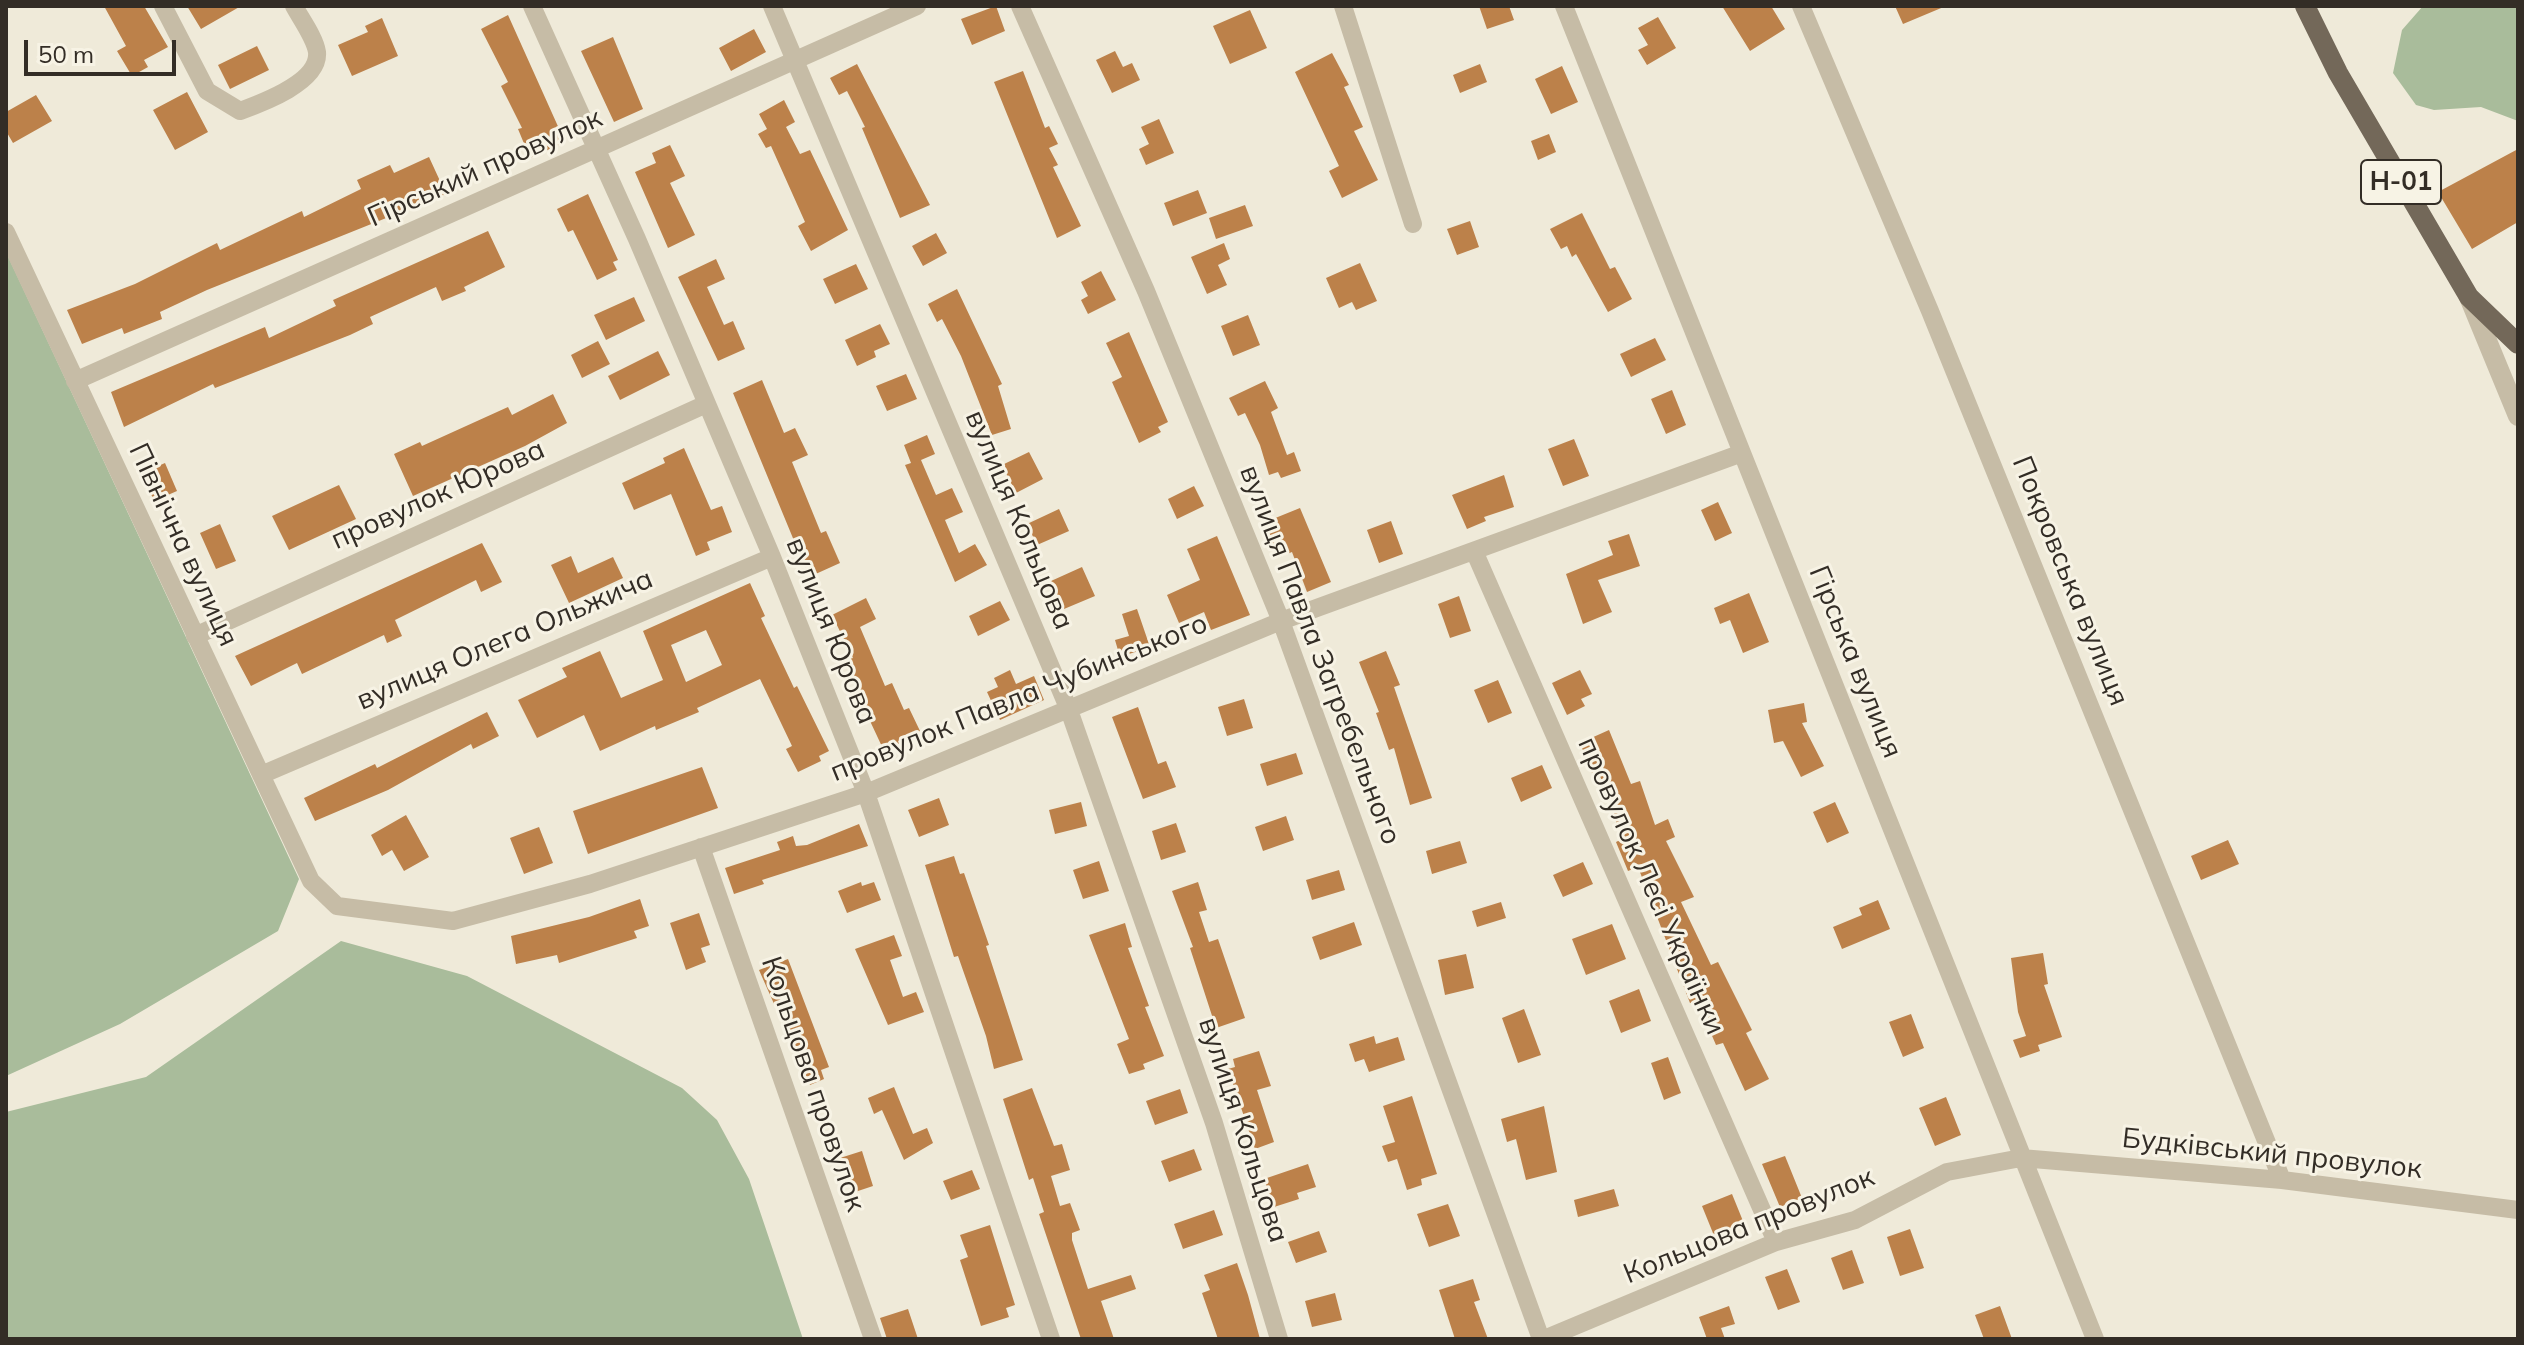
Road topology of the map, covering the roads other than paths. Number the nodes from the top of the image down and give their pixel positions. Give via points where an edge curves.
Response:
1 (163, 6) edge
2 (294, 6) edge
3 (532, 6) edge
4 (772, 6) edge
5 (917, 6) edge
6 (1020, 6) edge
7 (1343, 6) edge
8 (1564, 6) edge
9 (1801, 6) edge
10 (2305, 6) edge
11 (796, 62) junction
12 (596, 149) junction
13 (1413, 224) dead end
14 (6, 232) edge
15 (2469, 297) junction
16 (2518, 344) edge
17 (75, 381) junction
18 (704, 405) junction
19 (2518, 416) edge
20 (1742, 453) junction
21 (1475, 553) junction
22 (772, 557) junction
23 (1281, 621) junction
24 (195, 636) junction
25 (1069, 710) junction
26 (261, 775) junction
27 (866, 793) junction
28 (701, 847) junction
29 (311, 881) joint
30 (2021, 1158) junction
31 (2282, 1180) junction
32 (2518, 1210) edge
33 (1776, 1242) junction
34 (1542, 1338) edge
35 (873, 1339) edge
36 (1051, 1339) edge
37 (1279, 1339) edge
38 (2095, 1339) edge

1 - 2 street via 207,91 240,111 297,84 313,69 317,52
3 - 12 street, вулиця Юрова
4 - 11 street, вулиця Кольцова
5 - 11 street, Гірський провулок
6 - 23 street, вулиця Павла Загребельного via 1146,291
7 - 13 street
8 - 20 street, Гірська вулиця
9 - 31 street, Покровська вулиця
10 - 15 main road, Н-01 via 2338,73
11 - 12 street, Гірський провулок
11 - 25 street, вулиця Кольцова
12 - 17 street, Гірський провулок
12 - 18 street, вулиця Юрова
14 - 17 street, Північна вулиця
15 - 16 main road, Н-01
15 - 19 street
17 - 24 street, Північна вулиця
18 - 22 street, вулиця Юрова
18 - 24 street, провулок Юрова
20 - 21 street, провулок Павла Чубинського
20 - 30 street, Гірська вулиця
21 - 23 street, провулок Павла Чубинського
21 - 33 street, провулок Лесі Українки
22 - 26 street, вулиця Олега Ольжича
22 - 27 street, вулиця Юрова
23 - 25 street, провулок Павла Чубинського
23 - 34 street, вулиця Павла Загребельного
24 - 26 street, Північна вулиця
25 - 27 street, провулок Павла Чубинського
25 - 37 street, вулиця Кольцова via 1214,1123
26 - 29 street, Північна вулиця
27 - 28 street, провулок Павла Чубинського
27 - 36 street, вулиця Юрова
28 - 29 street, провулок Павла Чубинського via 453,921 337,906
28 - 35 street, Кольцова провулок
30 - 31 street, Будківський провулок
30 - 33 street, Кольцова провулок via 1947,1172 1855,1220
30 - 38 street, Гірська вулиця
31 - 32 street, Будківський провулок
33 - 34 street, Кольцова провулок

